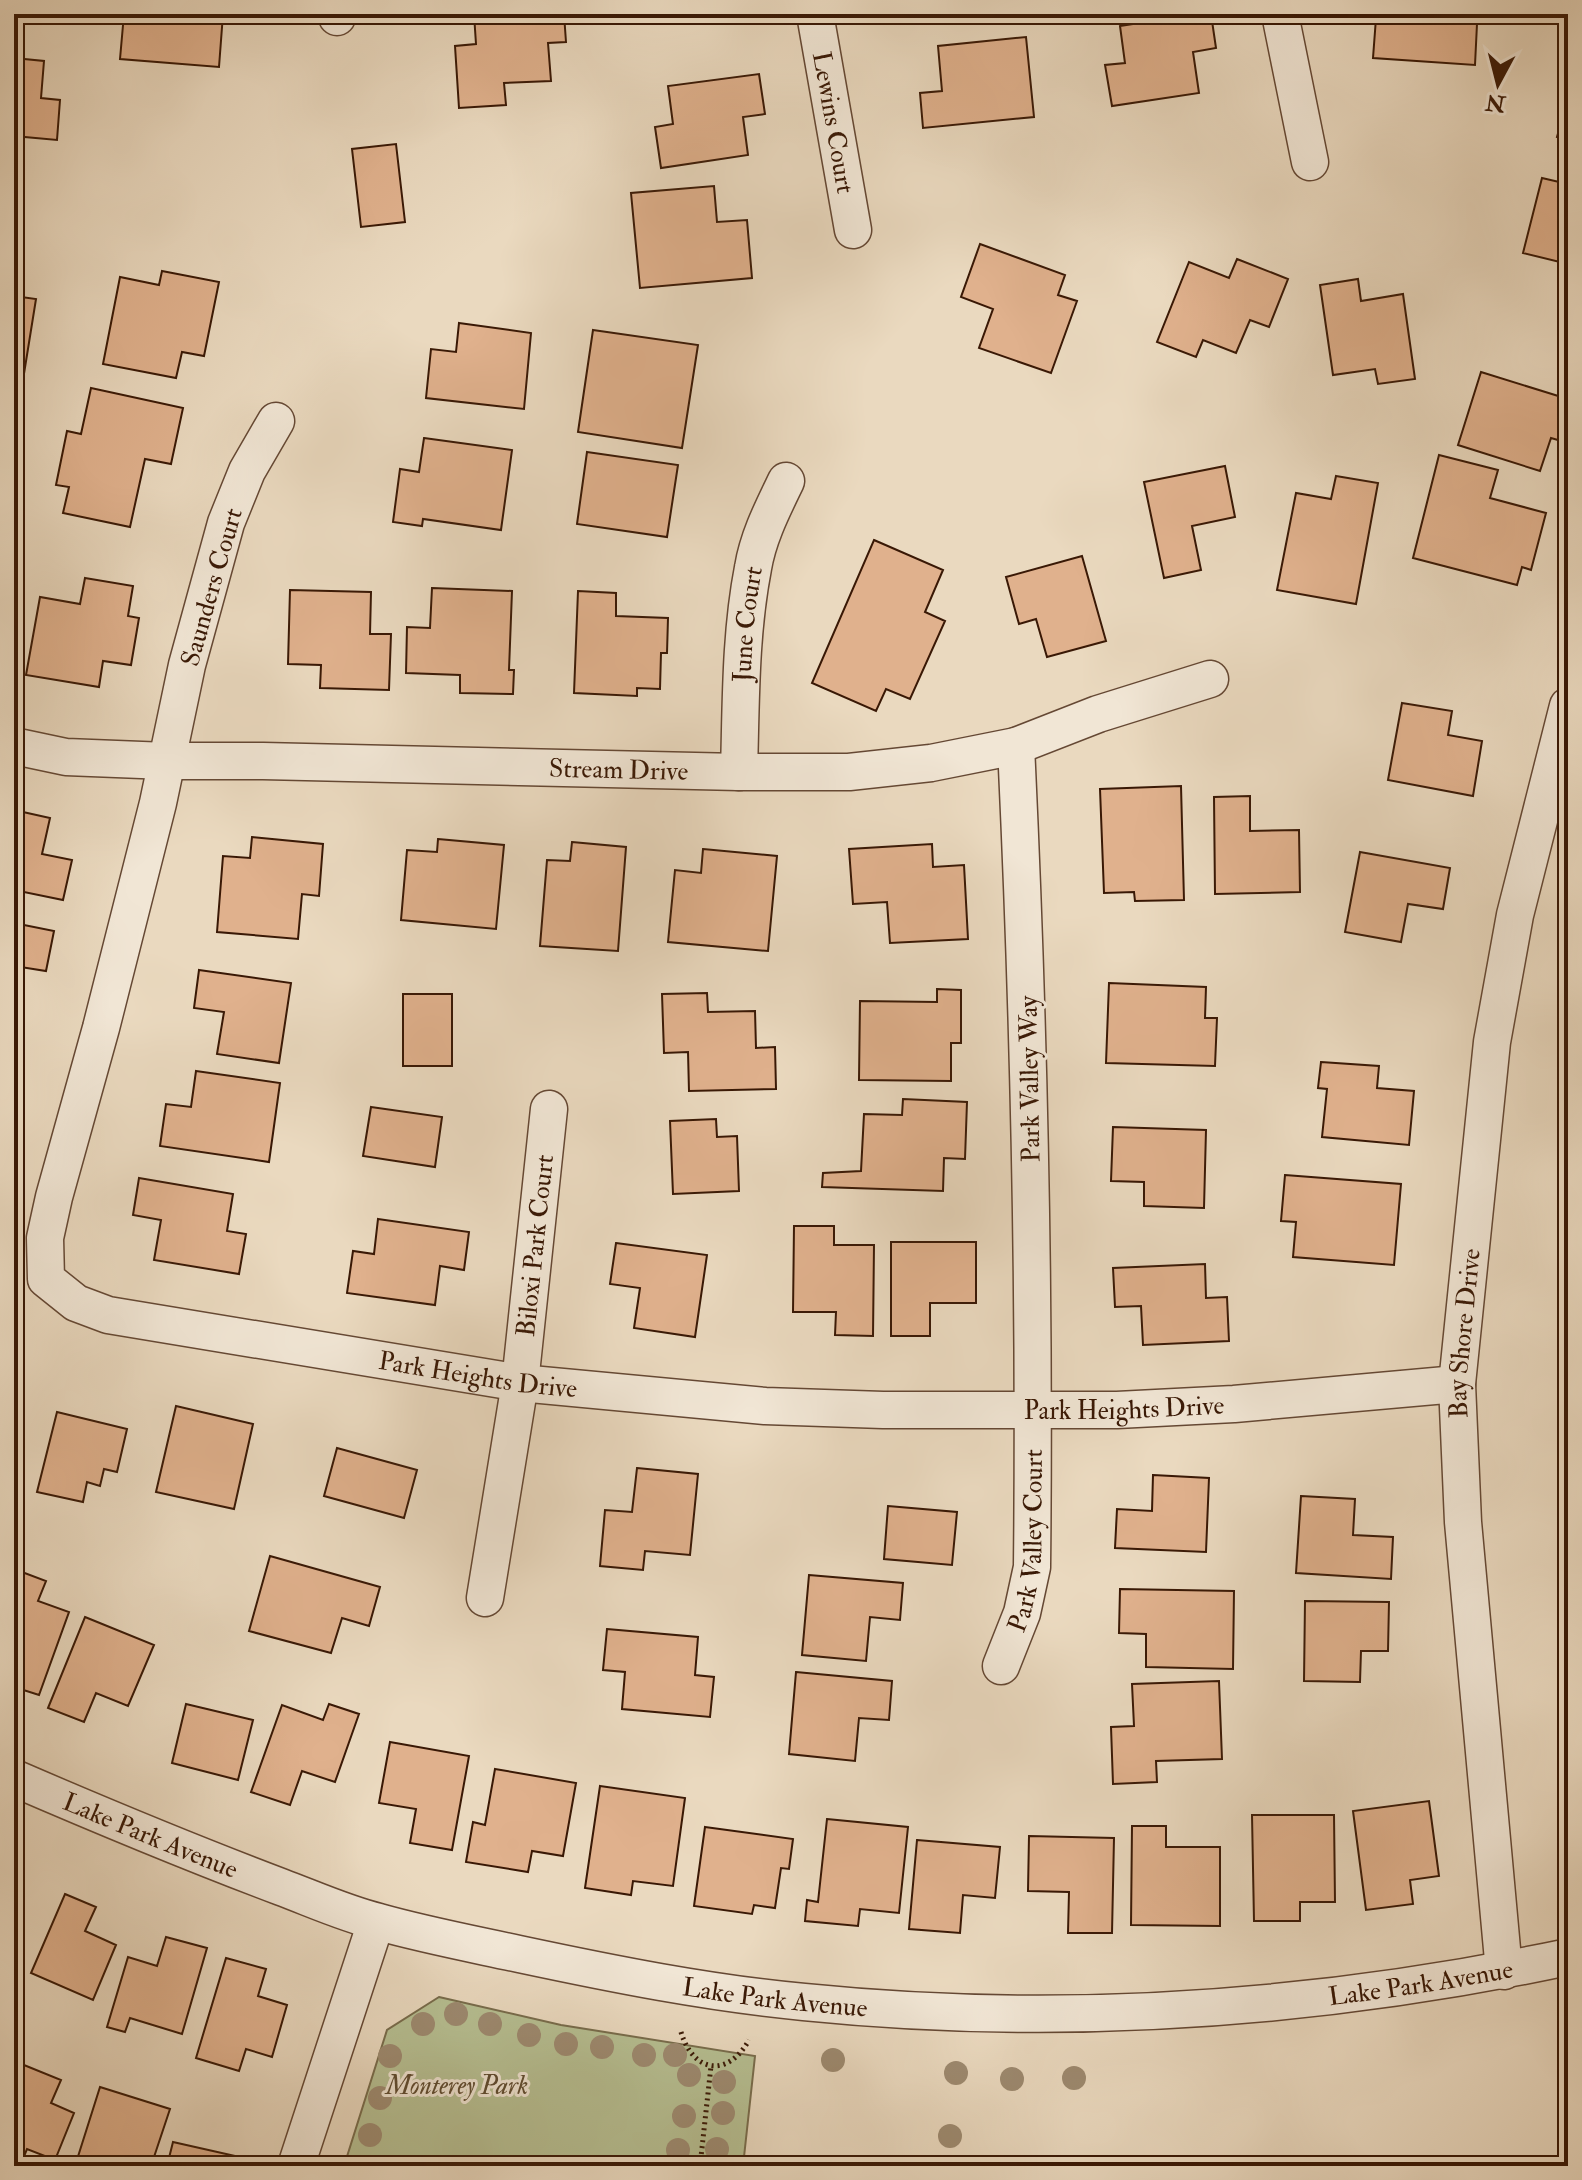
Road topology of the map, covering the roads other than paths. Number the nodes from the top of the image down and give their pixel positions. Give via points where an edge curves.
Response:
1 (815, 14) edge
2 (1280, 14) edge
3 (1310, 162) dead end
4 (853, 230) dead end
5 (276, 421) dead end
6 (786, 481) dead end
7 (1210, 679) dead end
8 (1568, 706) edge
9 (14, 746) edge
10 (1016, 746) junction
11 (167, 761) junction
12 (739, 772) junction
13 (549, 1109) dead end
14 (520, 1383) junction
15 (1457, 1384) junction
16 (1034, 1411) junction
17 (485, 1598) dead end
18 (1001, 1666) dead end
19 (14, 1778) edge
20 (376, 1922) junction
21 (1568, 1957) edge
22 (1504, 1971) junction
23 (296, 2166) edge

1 - 4 street, Lewins Court
2 - 3 street
5 - 11 street, Saunders Court via 247,471 226,523
6 - 12 street, June Court via 753,566 742,659
7 - 10 street, Stream Drive
8 - 15 street, Bay Shore Drive via 1515,915 1492,1042
9 - 11 street, Stream Drive via 66,757
10 - 12 street, Stream Drive via 849,772
10 - 16 street, Park Valley Way
11 - 12 street, Stream Drive
11 - 14 street, Park Heights Drive via 54,1197 45,1238 46,1279 76,1303 108,1315
13 - 14 street, Biloxi Park Court
14 - 16 street, Park Heights Drive via 765,1406
14 - 17 street, Biloxi Park Court
15 - 16 street, Park Heights Drive via 1234,1404
15 - 22 street, Bay Shore Drive via 1463,1522
16 - 18 street, Park Valley Court via 1032,1567 1022,1613
19 - 20 street, Lake Park Avenue
20 - 22 street, Lake Park Avenue via 639,1979 801,2002 924,2012 1087,2015 1210,2009 1332,1998
20 - 23 street
21 - 22 street, Lake Park Avenue

